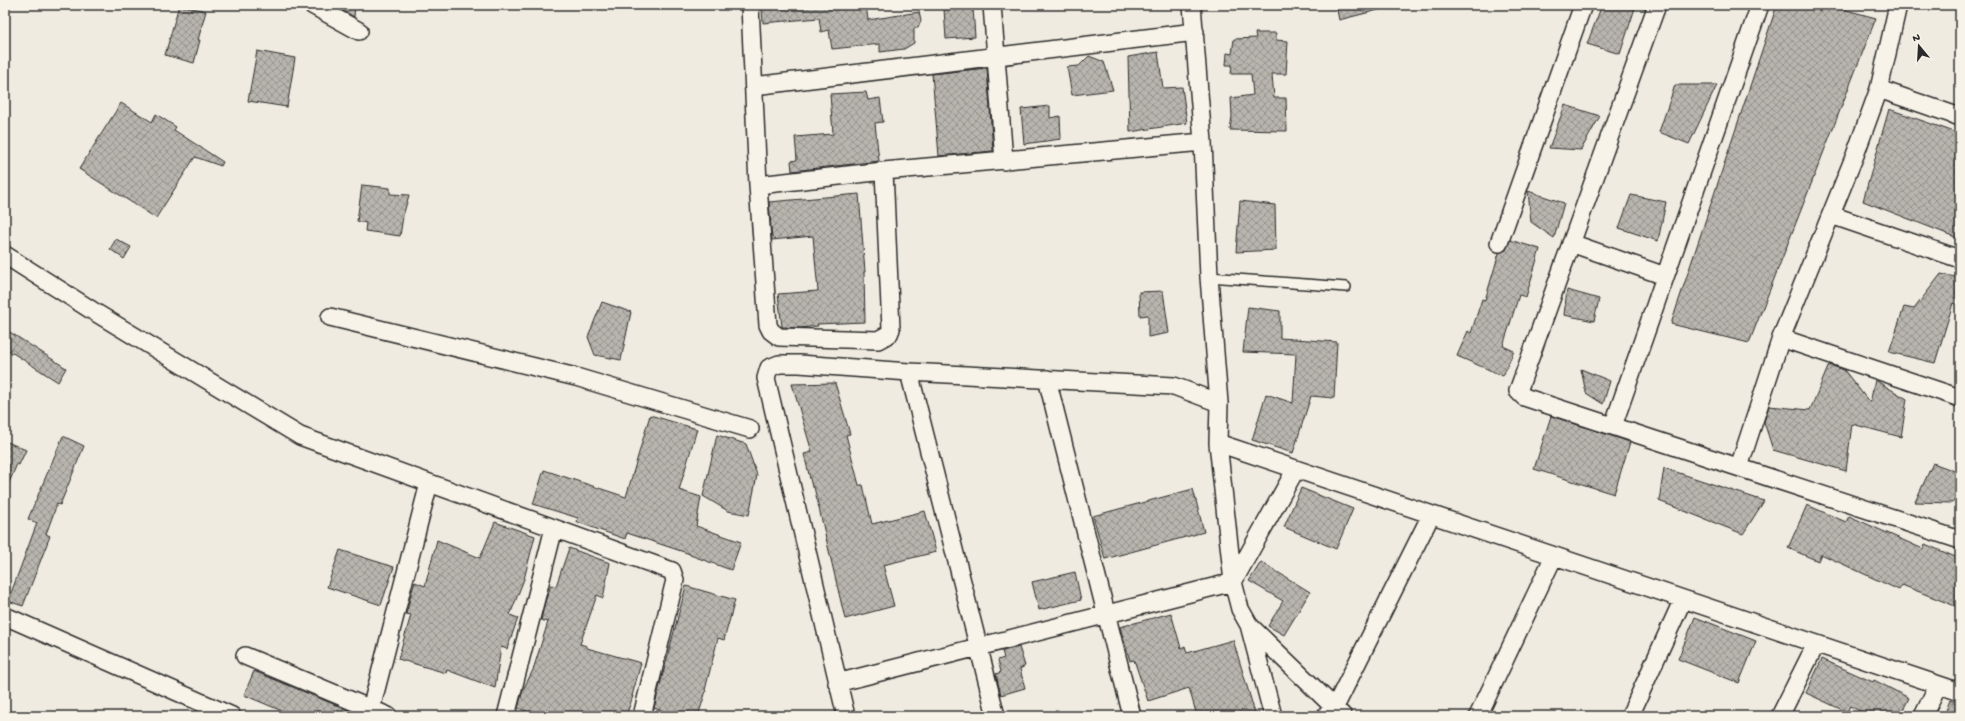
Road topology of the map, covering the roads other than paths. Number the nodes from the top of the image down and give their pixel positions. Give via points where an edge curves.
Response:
1 (312, 5) edge
2 (750, 5) edge
3 (992, 5) edge
4 (1192, 5) edge
5 (1583, 5) edge
6 (1657, 5) edge
7 (1760, 5) edge
8 (1898, 5) edge
9 (359, 31) dead end
10 (1195, 32) junction
11 (997, 57) junction
12 (754, 86) junction
13 (1879, 89) junction
14 (1960, 117) edge
15 (1203, 142) junction
16 (1004, 161) junction
17 (884, 171) junction
18 (758, 185) junction
19 (1831, 215) junction
20 (1499, 243) dead end
21 (1571, 243) junction
22 (5, 255) edge
23 (1960, 259) edge
24 (1665, 276) junction
25 (1209, 277) junction
26 (1346, 287) dead end
27 (330, 317) dead end
28 (1781, 338) junction
29 (909, 372) junction
30 (1047, 380) junction
31 (1960, 398) edge
32 (1219, 403) junction
33 (1613, 426) junction
34 (750, 429) dead end
35 (1218, 443) junction
36 (1738, 467) junction
37 (1296, 469) junction
38 (429, 483) junction
39 (1431, 514) junction
40 (554, 528) junction
41 (1960, 540) edge
42 (1554, 556) junction
43 (1233, 582) junction
44 (1683, 599) junction
45 (1106, 614) junction
46 (5, 616) edge
47 (1249, 625) junction
48 (1816, 644) junction
49 (978, 647) junction
50 (245, 656) dead end
51 (837, 683) junction
52 (1938, 685) junction
53 (1960, 692) edge
54 (371, 708) junction
55 (1334, 713) edge
56 (232, 716) edge
57 (388, 716) edge
58 (506, 716) edge
59 (642, 716) edge
60 (846, 716) edge
61 (996, 716) edge
62 (1132, 716) edge
63 (1273, 716) edge
64 (1478, 716) edge
65 (1630, 716) edge
66 (1780, 716) edge
67 (1923, 716) edge

1 - 9 street
2 - 12 street
3 - 11 street
4 - 10 street
5 - 20 street
6 - 21 street
7 - 24 street
8 - 13 street
10 - 11 street
10 - 15 street
11 - 12 street
11 - 16 street
12 - 18 street
13 - 14 street
13 - 19 street
15 - 16 street
15 - 25 street
16 - 17 street
17 - 18 street
17 - 18 street via 890,329 889,334 878,340 779,337 771,332 768,325
19 - 23 street
19 - 28 street
21 - 24 street
21 - 33 street via 1518,391 1524,397
22 - 38 street via 300,436
24 - 33 street
25 - 26 lane
25 - 32 street
27 - 34 street via 576,377
28 - 31 street
28 - 36 street
29 - 30 street
29 - 49 street
29 - 51 street via 779,364 770,368 766,378
30 - 32 street via 1174,386
30 - 45 street
32 - 35 street
33 - 36 street
35 - 37 street
35 - 43 street
36 - 41 street
37 - 39 street
37 - 43 street
38 - 40 street
38 - 54 street
39 - 42 street
39 - 55 street
40 - 58 street
40 - 59 street via 674,573 675,580
42 - 44 street
42 - 64 street
43 - 45 street
43 - 47 street via 1240,609
44 - 48 street
44 - 65 street
45 - 49 street
45 - 62 street
46 - 56 street
47 - 55 street
47 - 63 street
48 - 52 street
48 - 66 street
49 - 51 street
49 - 61 street
50 - 54 street
51 - 60 street
52 - 53 street
52 - 67 street
54 - 57 street

